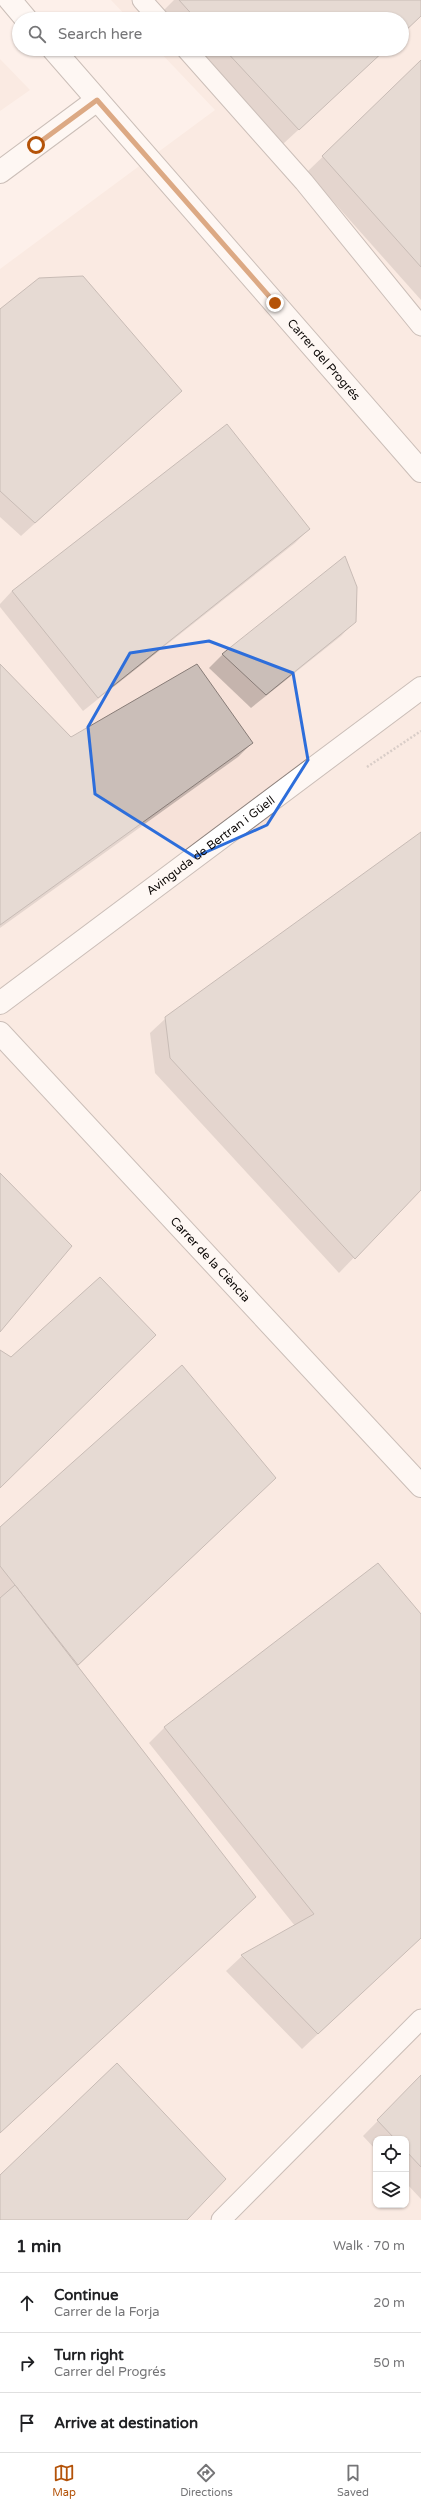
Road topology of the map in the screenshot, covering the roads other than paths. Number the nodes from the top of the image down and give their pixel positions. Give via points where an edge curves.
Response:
1 (10, 0) edge
2 (142, 0) edge
3 (20, 12) edge
4 (153, 12) edge
5 (59, 56) edge
6 (192, 56) edge
7 (97, 100) junction
8 (0, 172) edge
9 (421, 326) edge
10 (421, 471) edge
11 (421, 688) edge
12 (0, 1003) edge
13 (0, 1033) edge
14 (421, 1486) edge
15 (421, 2019) edge
16 (221, 2220) edge

1 - 3 street
2 - 4 lane
5 - 7 street, Carrer del Progrés
6 - 9 lane via 304,182
7 - 8 street
7 - 10 street, Carrer del Progrés
11 - 12 street, Avinguda de Bertran i Güell
13 - 14 street, Carrer de la Ciència
15 - 16 lane

